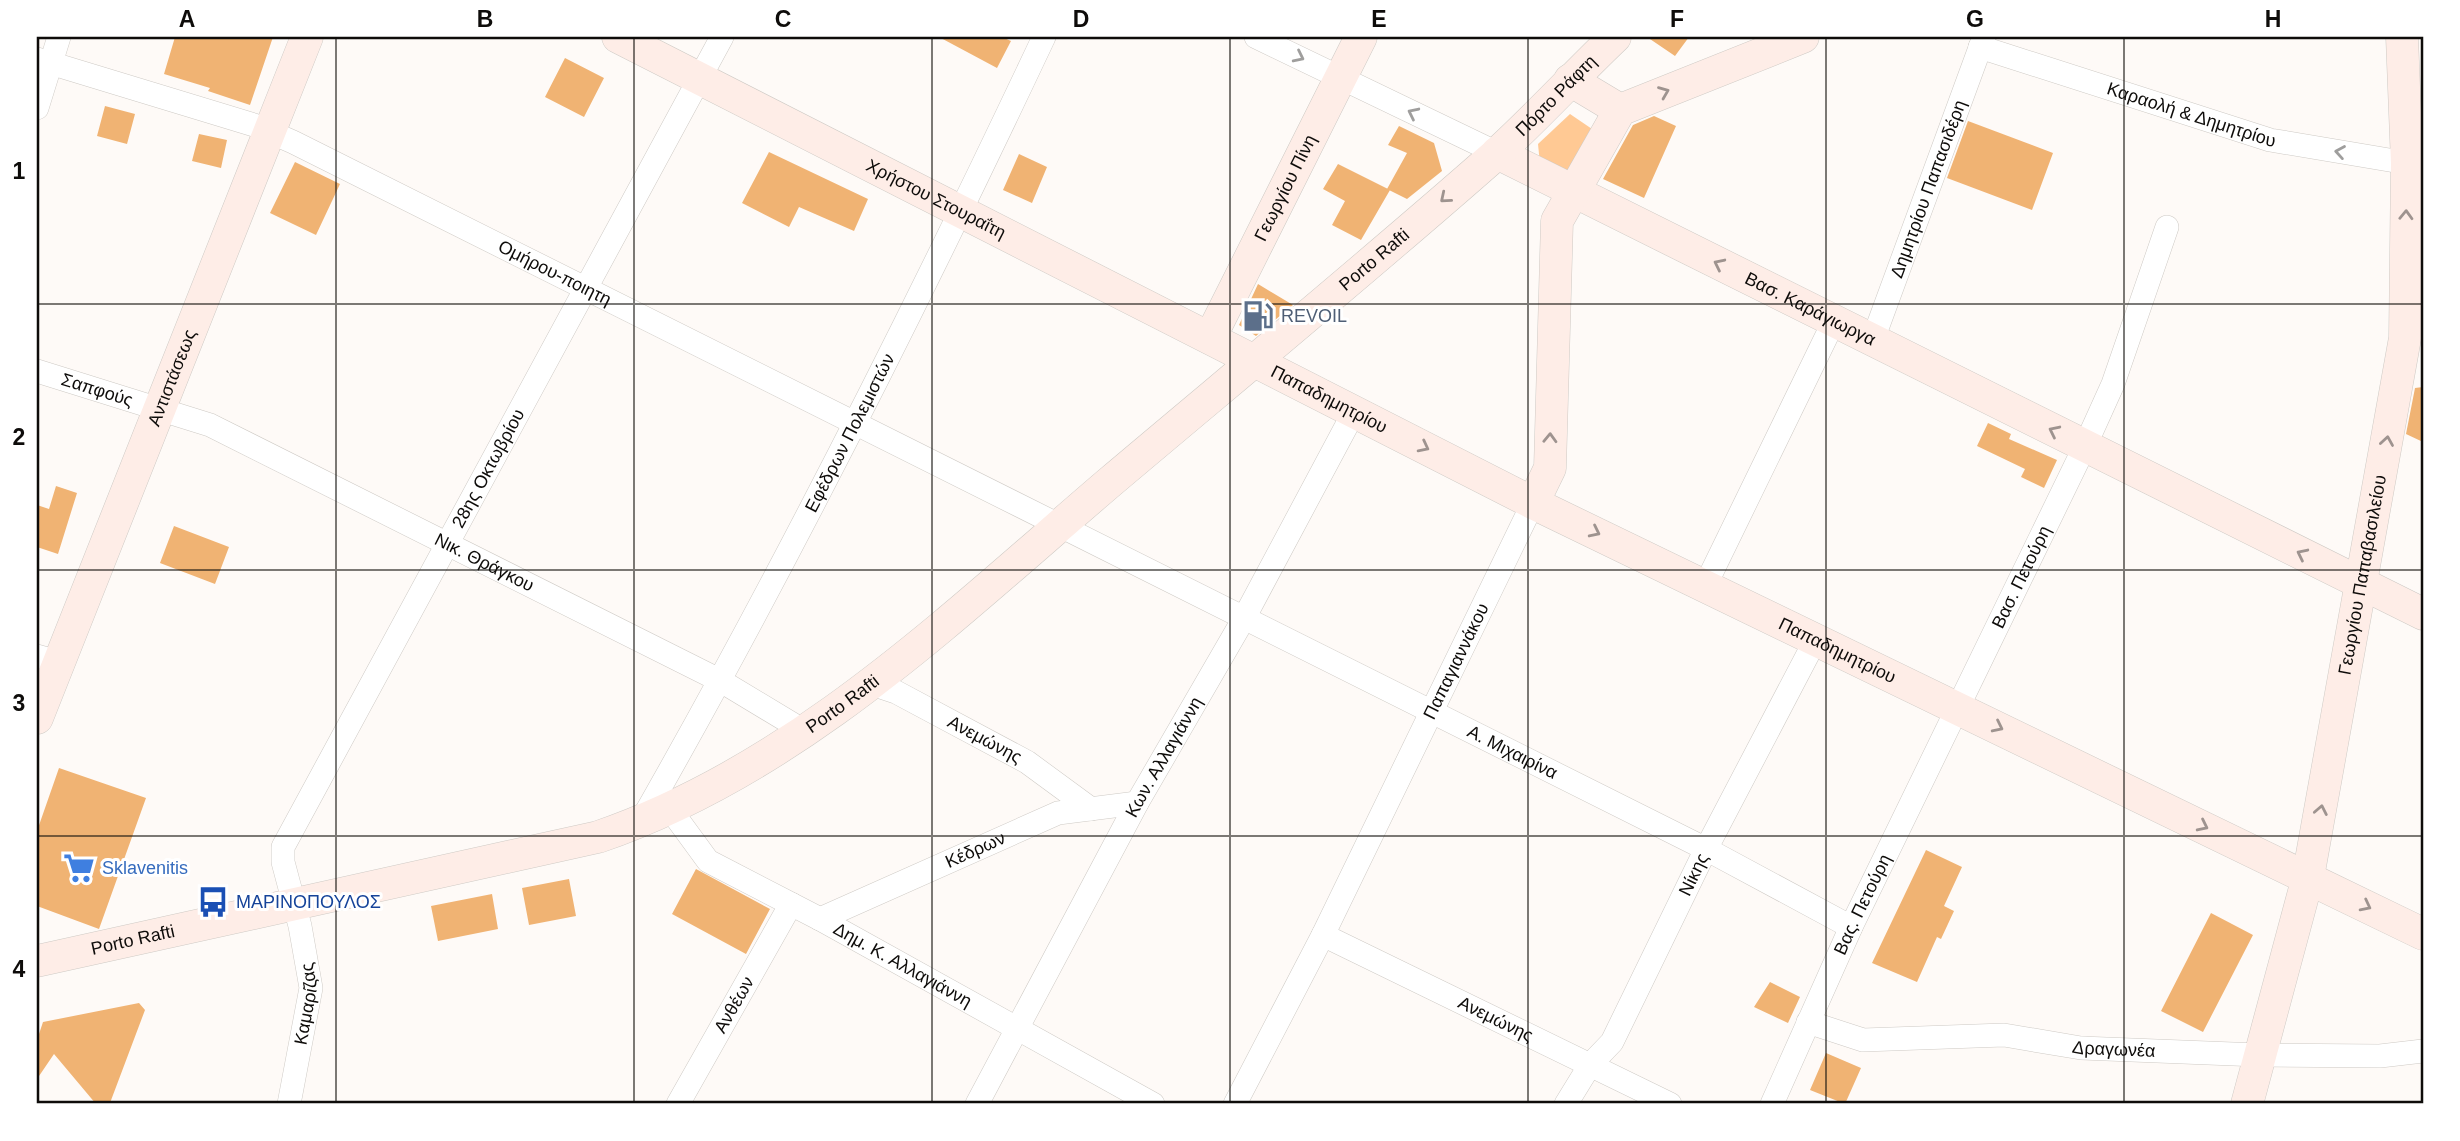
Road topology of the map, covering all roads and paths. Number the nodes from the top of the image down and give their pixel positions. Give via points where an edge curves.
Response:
1 (59, 37) edge
2 (307, 37) edge
3 (618, 37) edge
4 (722, 37) edge
5 (1044, 37) edge
6 (1256, 37) edge
7 (1362, 37) edge
8 (1615, 37) edge
9 (1803, 37) edge
10 (2402, 37) edge
11 (1982, 42) edge
12 (45, 61) edge
13 (699, 78) junction
14 (1341, 78) junction
15 (1570, 80) junction
16 (37, 108) edge
17 (1620, 110) junction
18 (269, 131) junction
19 (1497, 153) junction
20 (2407, 163) junction
21 (1572, 191) junction
22 (962, 212) junction
23 (2167, 227) dead end
24 (586, 286) junction
25 (2423, 313) edge
26 (1834, 321) junction
27 (1210, 338) junction
28 (1872, 342) junction
29 (2410, 351) edge
30 (1255, 360) junction
31 (37, 372) edge
32 (157, 408) junction
33 (1354, 412) junction
34 (857, 425) junction
35 (2085, 446) junction
36 (1533, 503) junction
37 (1057, 527) junction
38 (445, 545) junction
39 (2363, 584) junction
40 (1705, 586) junction
41 (2423, 614) edge
42 (1243, 620) junction
43 (1816, 639) junction
44 (48, 659) edge
45 (721, 681) junction
46 (872, 684) junction
47 (1959, 708) junction
48 (1432, 714) junction
49 (37, 718) edge
50 (804, 731) junction
51 (1137, 803) junction
52 (670, 809) junction
53 (1091, 809) junction
54 (640, 823) junction
55 (1706, 849) junction
56 (2308, 877) junction
57 (294, 904) junction
58 (791, 904) junction
59 (820, 919) junction
60 (1851, 927) junction
61 (2423, 934) edge
62 (1323, 935) junction
63 (37, 961) edge
64 (1808, 1023) junction
65 (1018, 1028) junction
66 (2423, 1051) edge
67 (2259, 1055) junction
68 (1590, 1065) junction
69 (289, 1104) edge
70 (678, 1104) edge
71 (976, 1104) edge
72 (1153, 1104) edge
73 (1235, 1104) edge
74 (1566, 1104) edge
75 (1670, 1104) edge
76 (1772, 1104) edge
77 (2247, 1104) edge

1 - 12 street
2 - 18 main road, Αντιστάσεως
3 - 13 main road, Χρήστου Στουραΐτη
4 - 13 street, 28ης Οκτωβρίου
5 - 22 street, Εφέδρων Πολεμιστών
6 -> 14 street, Βασ. Καράγιωργα
7 - 14 main road, Γεωργίου Πίνη
8 - 15 main road, Πόρτο Ράφτη
17 -> 9 main road
10 - 20 main road, Γεωργίου Παπαβασιλείου
20 -> 11 street, Καραολή & Δημητρίου via 2270,140
11 - 28 street, Δημητρίου Παπασιδέρη
12 - 16 street
12 - 18 street, Ομήρου-ποιητη
13 - 22 main road, Χρήστου Στουραΐτη
13 - 24 street, 28ης Οκτωβρίου
19 -> 14 street, Βασ. Καράγιωργα
14 - 27 main road, Γεωργίου Πίνη
15 - 17 main road
15 - 19 main road, Πόρτο Ράφτη
17 - 21 main road, Παπαγιαννάκου
18 - 24 street, Ομήρου-ποιητη
18 - 32 main road, Αντιστάσεως
19 - 21 main road, Βασ. Καράγιωργα
19 -> 30 main road, Porto Rafti
29 -> 20 main road, Γεωργίου Παπαβασιλείου
26 -> 21 main road, Βασ. Καράγιωργα
36 -> 21 main road, Παπαγιαννάκου via 1549,468 1557,221
22 - 27 main road, Χρήστου Στουραΐτη
22 - 34 street, Εφέδρων Πολεμιστών
23 - 35 street, Βασ. Πετούρη via 2113,384
24 - 34 street, Ομήρου-ποιητη
24 - 38 street, 28ης Οκτωβρίου
25 - 29 street
26 - 28 main road, Βασ. Καράγιωργα
26 - 40 street
27 - 30 main road, Χρήστου Στουραΐτη
35 -> 28 main road, Βασ. Καράγιωργα
39 -> 29 main road, Γεωργίου Παπαβασιλείου
30 - 33 main road, Παπαδημητρίου
30 - 37 main road, Porto Rafti
31 - 32 street, Σαπφούς
32 - 38 street, Νικ. Θράγκου via 210,425
32 - 44 main road, Αντιστάσεως
33 -> 36 main road, Παπαδημητρίου
33 - 42 street, Κων. Αλλαγιάννη
34 - 37 street, Ομήρου-ποιητη
34 - 45 street, Εφέδρων Πολεμιστών
39 -> 35 main road, Βασ. Καράγιωργα
35 - 47 street, Βασ. Πετούρη
36 -> 40 main road, Παπαδημητρίου
36 - 48 street, Παπαγιαννάκου
37 - 42 street, Α. Μιχαιρίνα
37 - 46 main road, Porto Rafti
38 - 45 street, Νικ. Θράγκου
38 - 57 street, 28ης Οκτωβρίου via 284,847 283,862
39 - 41 main road, Βασ. Καράγιωργα
56 -> 39 main road, Γεωργίου Παπαβασιλείου
40 - 43 main road, Παπαδημητρίου
42 - 48 street, Α. Μιχαιρίνα
42 - 51 street, Κων. Αλλαγιάννη
43 - 47 main road, Παπαδημητρίου
43 - 55 street, Νίκης
44 - 49 main road, Αντιστάσεως
45 - 50 street, Νικ. Θράγκου
45 - 54 street, Εφέδρων Πολεμιστών
46 - 50 main road, Porto Rafti
46 - 53 street, Ανεμώνης via 1027,762
47 -> 56 main road, Παπαδημητρίου
47 - 60 street, Βας. Πετούρη
48 - 55 street, Α. Μιχαιρίνα
48 - 62 street, Παπαγιαννάκου
50 - 52 main road, Porto Rafti
51 - 53 street, Κέδρων
51 - 65 street, Κων. Αλλαγιάννη
52 - 54 main road, Porto Rafti
52 - 58 street, Δημ. Κ. Αλλαγιάννη via 708,861
53 - 59 street, Κέδρων via 1058,813
54 - 57 main road, Porto Rafti via 580,842
55 - 60 street, Α. Μιχαιρίνα
55 - 68 street, Νίκης via 1612,1042
56 -> 61 main road, Παπαδημητρίου
56 - 67 main road, Γεωργίου Παπαβασιλείου
57 - 63 main road, Porto Rafti
57 - 69 street, Καμαρίζας via 310,988
58 - 59 street, Δημ. Κ. Αλλαγιάννη
58 - 70 street, Ανθέων
59 - 65 street, Δημ. Κ. Αλλαγιάννη
60 - 64 street, Βας. Πετούρη
62 - 68 street, Ανεμώνης
62 - 73 street, Παπαγιαννάκου
64 - 67 street, Δραγωνέα via 1863,1040 2004,1035 2081,1048
64 - 76 street, Βας. Πετούρη
65 - 71 street, Κων. Αλλαγιάννη
65 - 72 street, Δημ. Κ. Αλλαγιάννη
66 - 67 street, Δραγωνέα via 2380,1056
67 - 77 main road, Γεωργίου Παπαβασιλείου
68 - 74 street, Νίκης
68 - 75 street, Ανεμώνης

